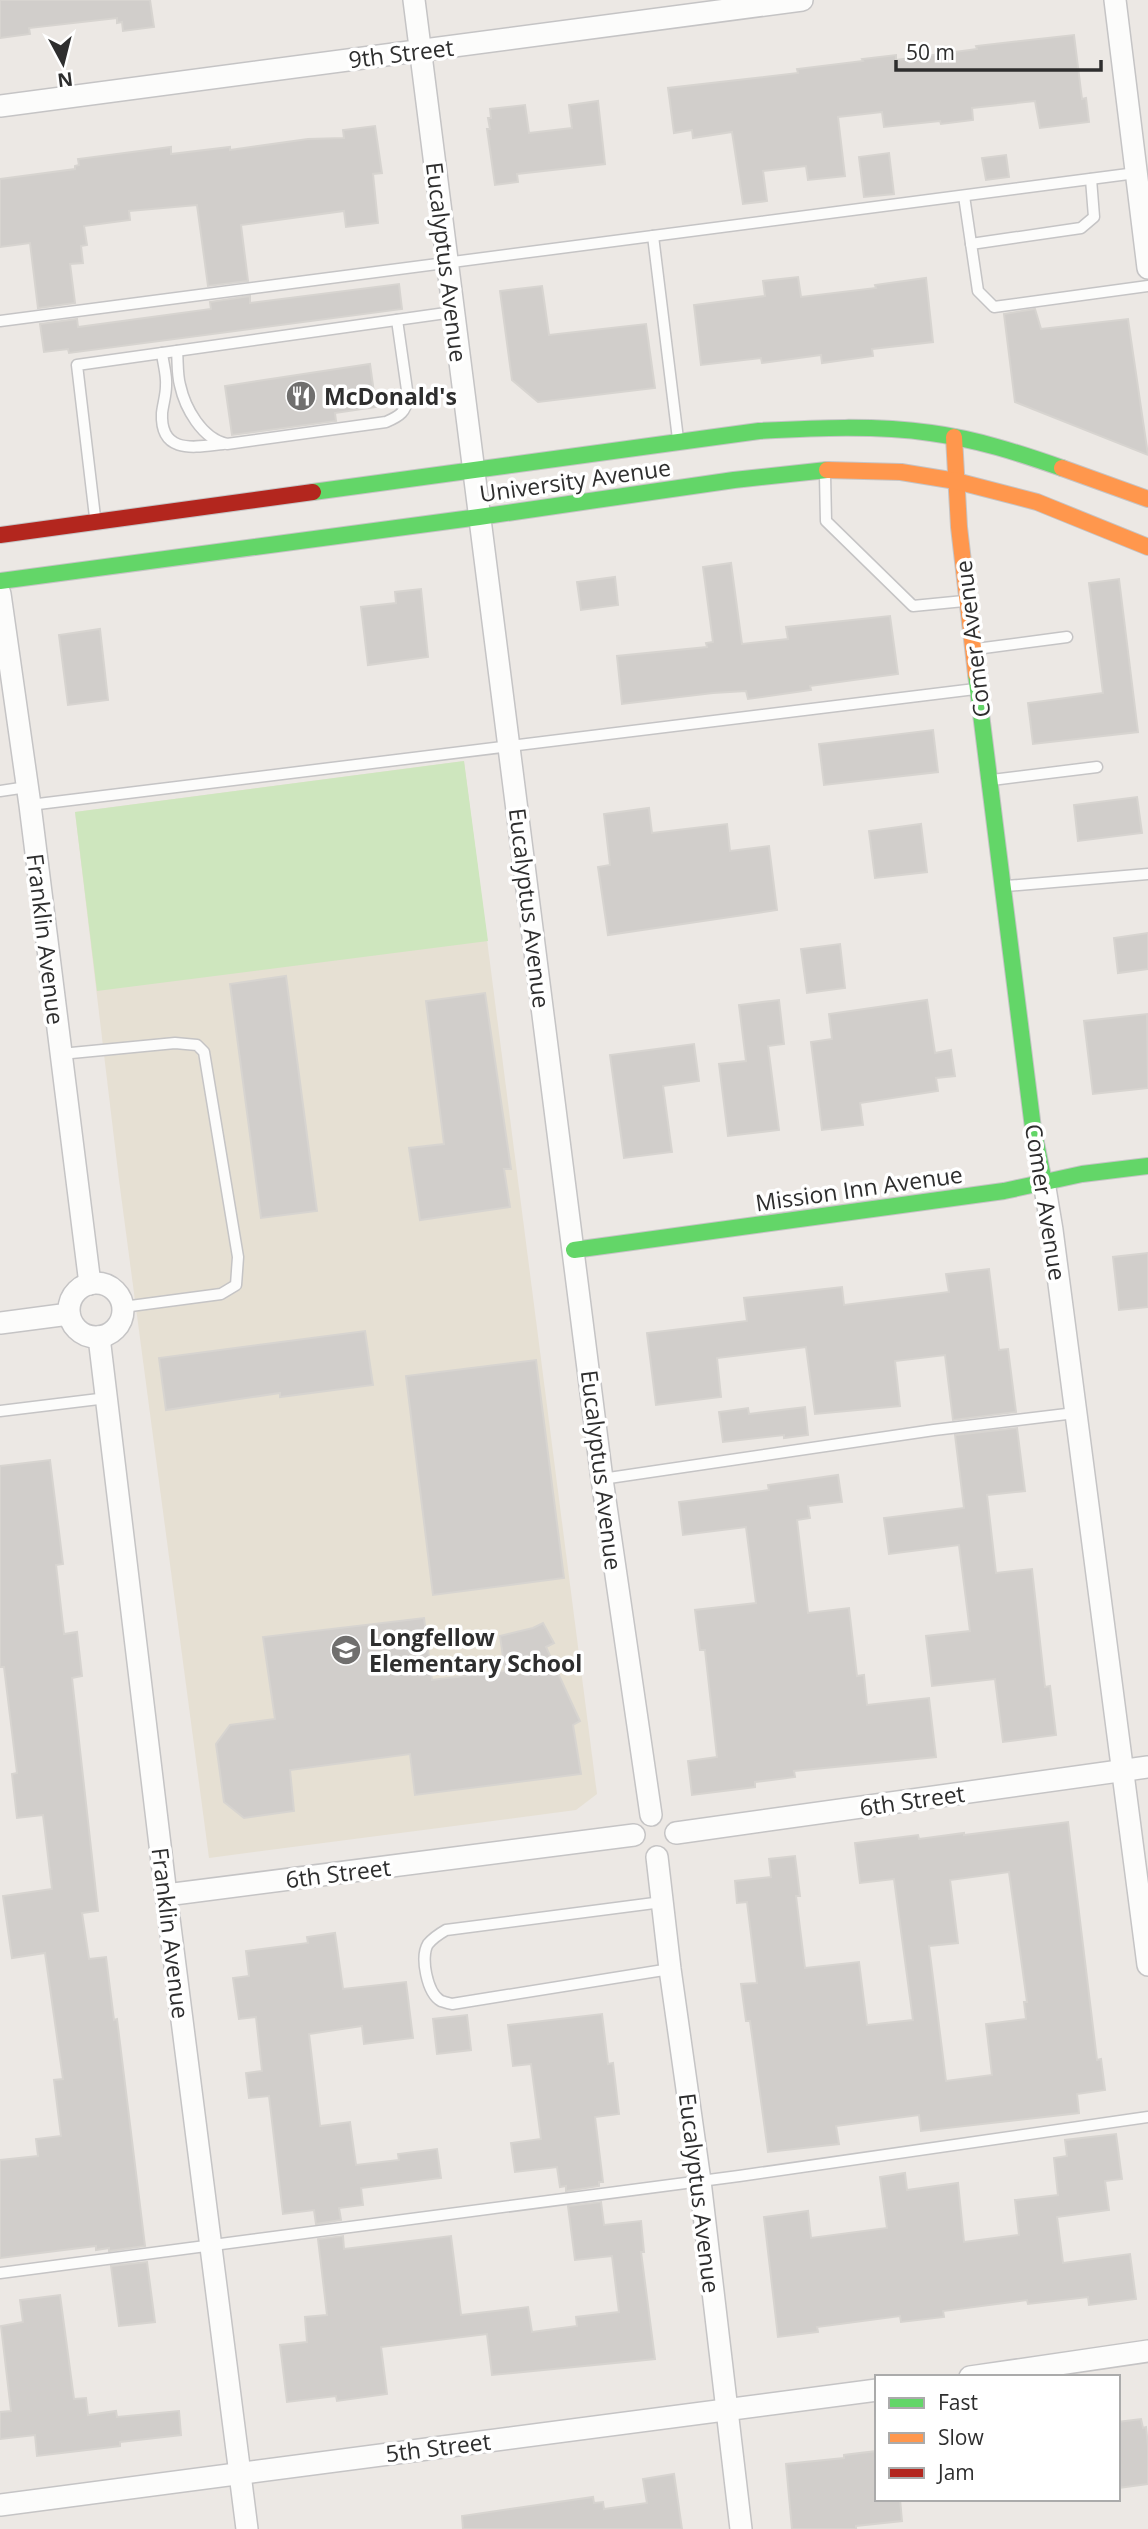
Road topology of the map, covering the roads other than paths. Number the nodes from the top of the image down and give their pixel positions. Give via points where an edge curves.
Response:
1 (414, 0) edge
2 (802, 0) edge
3 (1115, 0) edge
4 (420, 50) junction
5 (0, 106) edge
6 (1136, 173) junction
7 (1091, 179) junction
8 (964, 196) junction
9 (653, 236) junction
10 (971, 244) junction
11 (447, 264) junction
12 (1148, 268) edge
13 (1148, 286) edge
14 (453, 312) junction
15 (397, 320) junction
16 (0, 321) edge
17 (177, 351) junction
18 (162, 353) junction
19 (954, 437) junction
20 (679, 441) junction
21 (227, 444) junction
22 (472, 469) junction
23 (825, 470) junction
24 (956, 481) junction
25 (1148, 499) edge
26 (479, 517) junction
27 (95, 521) junction
28 (0, 535) edge
29 (97, 540) dead end
30 (1148, 547) edge
31 (0, 581) edge
32 (0, 594) edge
33 (967, 601) junction
34 (1067, 637) dead end
35 (973, 649) junction
36 (978, 688) junction
37 (509, 746) junction
38 (1097, 767) dead end
39 (989, 780) junction
40 (0, 791) edge
41 (28, 796) junction
42 (1148, 873) edge
43 (1003, 887) junction
44 (61, 1054) junction
45 (1148, 1166) edge
46 (1044, 1182) junction
47 (575, 1250) junction
48 (90, 1284) junction
49 (123, 1307) junction
50 (69, 1314) junction
51 (0, 1323) edge
52 (99, 1337) junction
53 (107, 1398) junction
54 (0, 1411) edge
55 (1076, 1413) junction
56 (602, 1479) junction
57 (1148, 1767) edge
58 (1122, 1771) junction
59 (651, 1815) junction
60 (676, 1833) junction
61 (634, 1835) junction
62 (657, 1857) junction
63 (166, 1895) junction
64 (662, 1902) junction
65 (1148, 1965) edge
66 (670, 1969) junction
67 (1148, 2117) edge
68 (700, 2181) junction
69 (212, 2246) junction
70 (0, 2273) edge
71 (1148, 2351) edge
72 (984, 2375) edge
73 (875, 2390) edge
74 (726, 2411) junction
75 (239, 2472) junction
76 (0, 2505) edge
77 (247, 2529) edge
78 (741, 2529) edge

1 - 4 street, Eucalyptus Avenue
2 - 4 street, 9th Street
3 - 6 street
4 - 5 street, 9th Street
4 - 11 street, Eucalyptus Avenue
6 - 7 lane
6 - 12 street
7 - 8 lane
7 - 10 lane via 1094,216 1081,228
8 - 9 lane
8 - 10 lane
9 - 11 lane
9 - 20 lane
10 - 13 lane via 978,291 994,307
11 - 14 street, Eucalyptus Avenue
11 - 16 lane
14 - 15 lane
14 - 22 street, Eucalyptus Avenue
15 - 17 lane
15 - 21 lane via 408,397 400,416 386,422
17 - 18 lane
17 - 21 lane via 188,408 206,433
18 - 21 lane via 167,384 162,416 171,442 188,448
18 - 27 lane via 77,365
19 - 20 main road, University Avenue via 838,427
19 - 24 main road, Comer Avenue
19 - 25 main road, University Avenue via 1032,456
20 - 22 main road, University Avenue
22 - 26 street, Eucalyptus Avenue
22 - 27 main road, University Avenue
23 - 24 main road, University Avenue via 901,472
23 - 26 main road, University Avenue
23 - 33 lane via 826,521 913,606
24 - 30 main road, University Avenue via 1037,502
24 - 33 main road, Comer Avenue
26 - 31 main road, University Avenue
26 - 37 street, Eucalyptus Avenue
27 - 28 main road, University Avenue
27 - 29 main road
32 - 41 street, Franklin Avenue
33 - 35 main road, Comer Avenue
34 - 35 lane
35 - 36 main road, Comer Avenue
36 - 37 lane
36 - 39 main road, Comer Avenue
37 - 41 lane
37 - 47 street, Eucalyptus Avenue
38 - 39 lane
39 - 43 main road, Comer Avenue
40 - 41 lane
41 - 44 street, Franklin Avenue
42 - 43 lane
43 - 46 main road, Comer Avenue
44 - 48 street, Franklin Avenue
44 - 49 lane via 175,1043 197,1045 204,1052 238,1257 236,1285 221,1294
45 - 46 main road, Mission Inn Avenue
46 - 47 main road, Mission Inn Avenue
46 - 55 street, Comer Avenue
47 - 56 street, Eucalyptus Avenue
48 - 49 street via 108,1286
48 - 50 street via 70,1300
49 - 52 street via 119,1324
50 - 51 street
50 - 52 street via 79,1333
52 - 53 street, Franklin Avenue
53 - 54 lane
53 - 63 street, Franklin Avenue
55 - 56 lane
55 - 58 street, Comer Avenue
56 - 59 street, Eucalyptus Avenue
57 - 58 street, 6th Street
58 - 60 street, 6th Street
58 - 65 street, Comer Avenue
59 - 60 street via 665,1817
59 - 61 street via 639,1822
60 - 62 street via 669,1851
61 - 62 street via 644,1853
61 - 63 street, 6th Street
62 - 64 street, Eucalyptus Avenue
63 - 69 street, Franklin Avenue
64 - 66 street, Eucalyptus Avenue
64 - 66 lane via 446,1930 434,1937 423,1962 432,1991 439,2000 452,2004
66 - 68 street, Eucalyptus Avenue
67 - 68 lane
68 - 69 lane
68 - 74 street, Eucalyptus Avenue
69 - 70 lane
69 - 75 street, Franklin Avenue
71 - 72 street
73 - 74 street, 5th Street
74 - 75 street, 5th Street
74 - 78 street, Eucalyptus Avenue
75 - 76 street, 5th Street
75 - 77 street, Franklin Avenue

